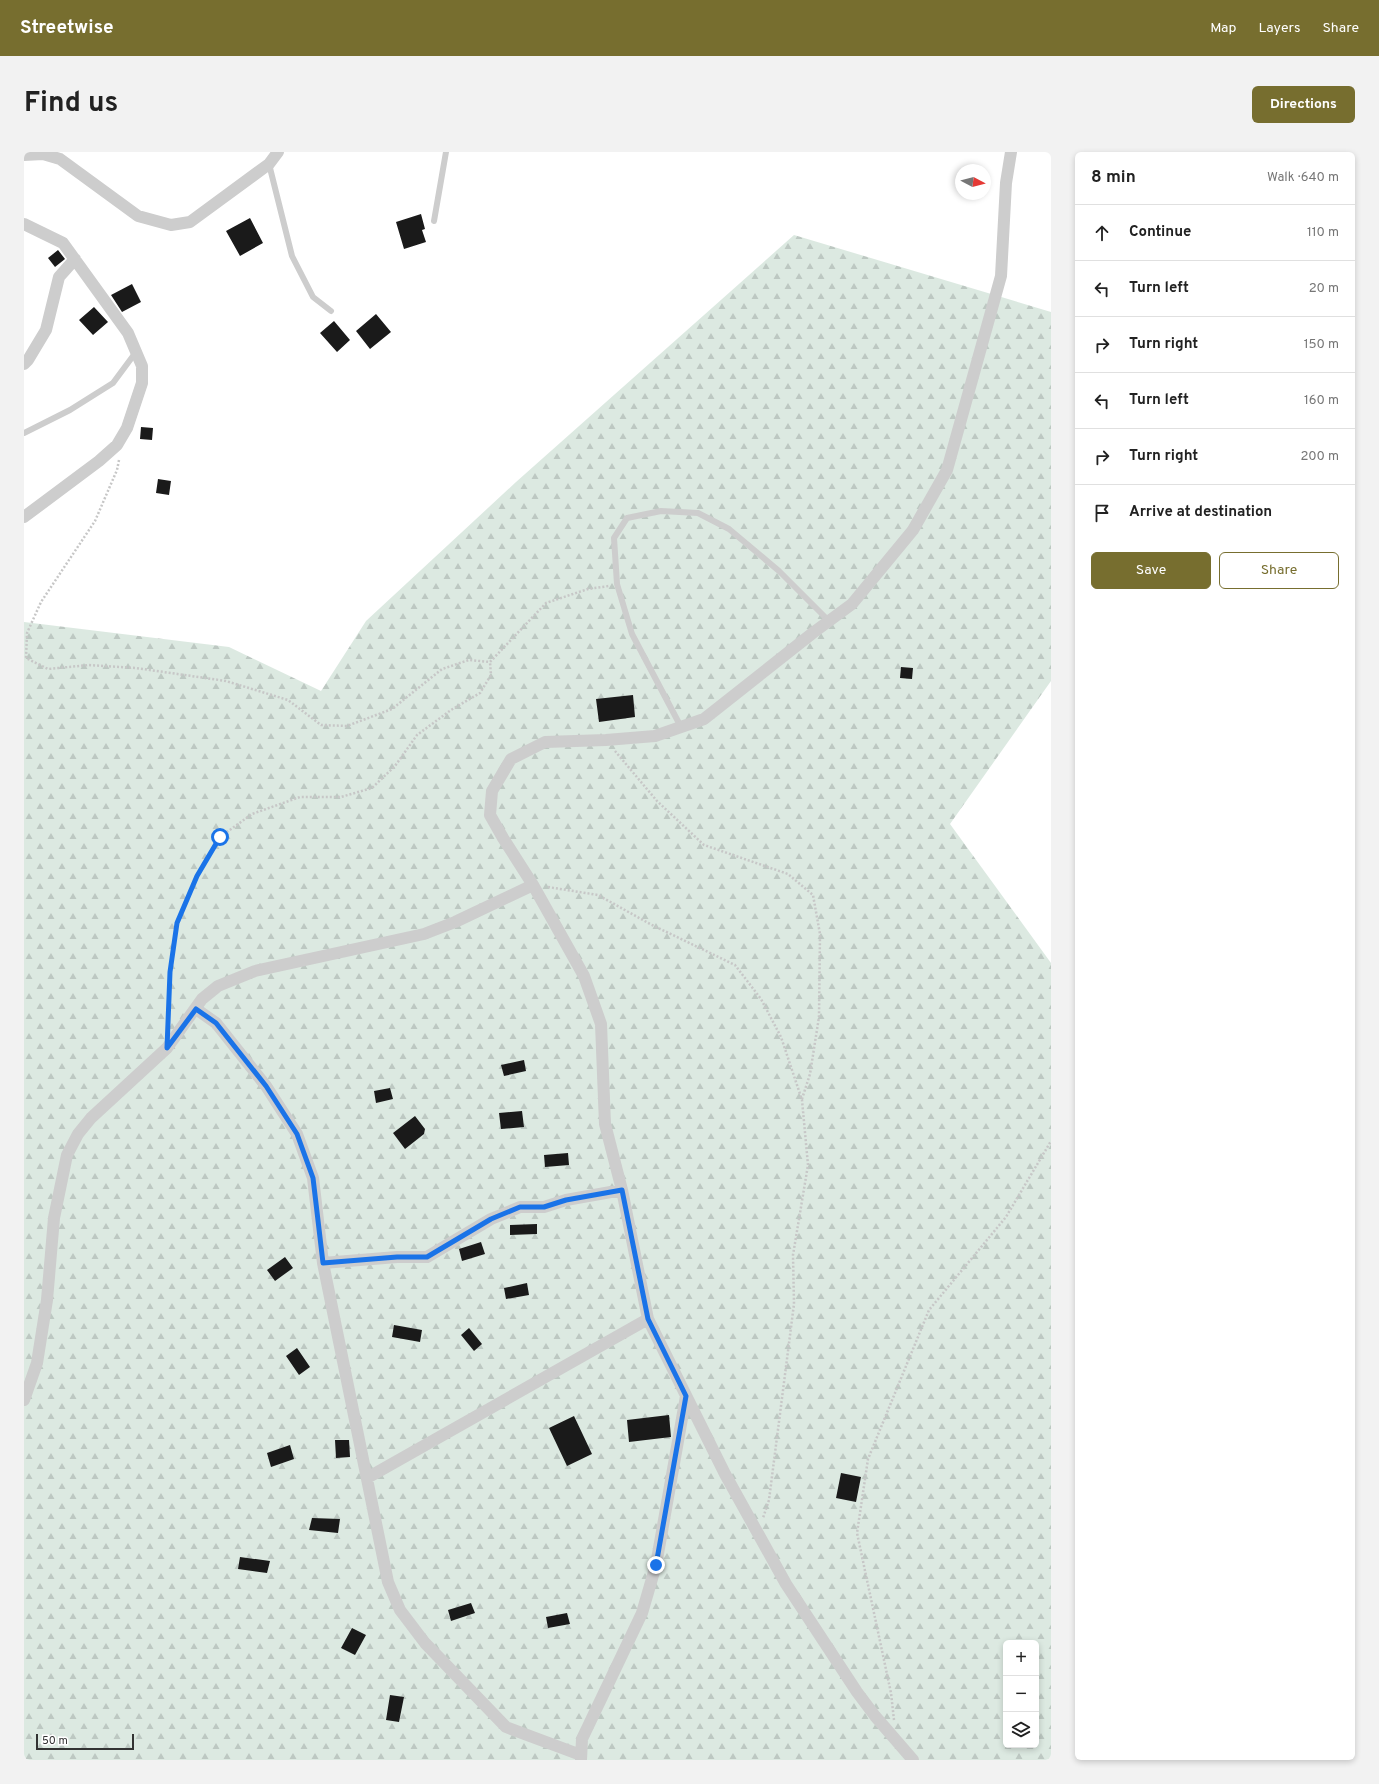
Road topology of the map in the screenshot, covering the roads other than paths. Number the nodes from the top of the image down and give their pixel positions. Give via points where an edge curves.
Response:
1 (278, 152) edge
2 (446, 152) edge
3 (1011, 152) edge
4 (24, 155) edge
5 (268, 158) edge
6 (434, 221) dead end
7 (24, 224) edge
8 (75, 259) junction
9 (331, 311) dead end
10 (136, 352) junction
11 (24, 364) edge
12 (24, 433) edge
13 (24, 517) edge
14 (829, 621) junction
15 (681, 727) junction
16 (533, 885) junction
17 (196, 1009) junction
18 (622, 1190) junction
19 (323, 1263) junction
20 (648, 1319) junction
21 (686, 1396) junction
22 (24, 1400) edge
23 (367, 1478) junction
24 (581, 1757) edge
25 (914, 1760) edge

1 - 5 street
2 - 6 lane
3 - 14 street via 1006,183 1001,276 947,470 913,530 852,604
4 - 5 street via 43,154 60,159 138,216 171,225 190,222
5 - 9 lane via 292,256 313,297
7 - 8 street via 63,243
8 - 10 street via 128,333
8 - 11 street via 59,278 46,330
10 - 12 lane via 113,383 70,410
10 - 13 street via 142,366 142,383 127,428 117,445
14 - 15 street via 704,719
14 - 15 lane via 779,571 729,529 698,513 661,511 627,518 614,538 617,584 632,634
15 - 16 street via 654,736 545,742 511,759 492,791 490,815
16 - 17 street via 424,934 256,971 218,986
16 - 18 street via 584,976 601,1024 605,1124
17 - 19 street via 216,1023 266,1086 297,1134 313,1178
17 - 22 street via 167,1048 91,1118 78,1134 67,1155 54,1218 47,1300 36,1363
18 - 19 street via 566,1200 544,1207 520,1207 491,1219 427,1257
18 - 20 street
19 - 23 street
20 - 21 street
20 - 23 street
21 - 24 street via 654,1572 642,1613 582,1739
21 - 25 street via 725,1474 786,1584 857,1692
23 - 24 street via 388,1582 400,1610 425,1642 506,1727

